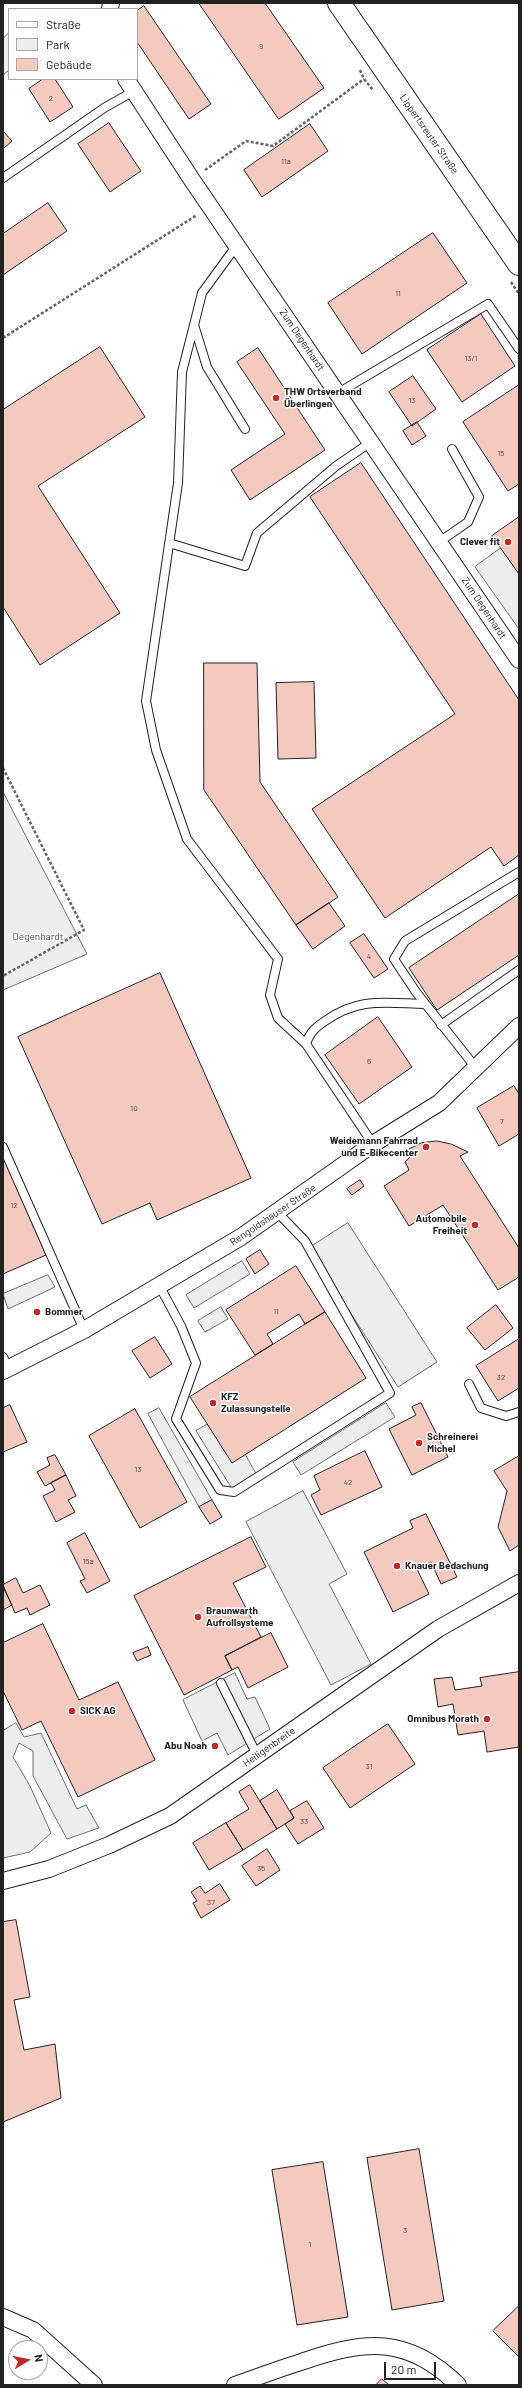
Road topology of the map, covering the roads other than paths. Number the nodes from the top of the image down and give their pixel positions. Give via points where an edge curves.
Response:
1 (339, 3) edge
2 (130, 85) edge
3 (3, 178) edge
4 (237, 245) junction
5 (519, 264) edge
6 (194, 325) junction
7 (519, 349) edge
8 (338, 393) junction
9 (245, 429) dead end
10 (371, 442) junction
11 (452, 449) dead end
12 (439, 542) junction
13 (169, 543) junction
14 (519, 660) edge
15 (519, 872) edge
16 (519, 970) edge
17 (425, 1004) junction
18 (442, 1025) junction
19 (518, 1030) edge
20 (306, 1044) junction
21 (476, 1068) junction
22 (373, 1144) junction
23 (3, 1147) edge
24 (278, 1213) junction
25 (160, 1287) junction
26 (84, 1330) junction
27 (5, 1365) edge
28 (470, 1384) dead end
29 (519, 1412) edge
30 (519, 1583) edge
31 (221, 1683) dead end
32 (257, 1755) junction
33 (3, 1881) edge
34 (3, 2317) edge
35 (94, 2385) edge
36 (235, 2385) edge
37 (458, 2385) edge

1 - 5 main road, Lippertsreuter Straße
2 - 3 lane via 104,108
2 - 4 street, Zum Degenhardt
4 - 6 lane via 202,293
4 - 8 street, Zum Degenhardt
6 - 9 lane via 207,367
6 - 13 lane via 182,372 178,483
7 - 8 lane via 488,304
8 - 10 street, Zum Degenhardt
10 - 12 street, Zum Degenhardt
10 - 13 lane via 336,466 257,533 245,566
11 - 12 lane via 478,497 468,522
12 - 14 street, Zum Degenhardt
13 - 20 lane via 146,702 156,750 186,839 278,959 270,995 278,1018
15 - 17 lane via 405,941 394,959
16 - 18 lane
17 - 18 lane
17 - 20 lane via 362,1003 340,1011 310,1032
18 - 21 lane
19 - 21 street, Rengoldshauser Straße
20 - 22 lane
21 - 22 street, Rengoldshauser Straße via 438,1103
22 - 24 street, Rengoldshauser Straße
23 - 26 lane
24 - 25 street, Rengoldshauser Straße
24 - 25 lane via 305,1241 390,1392 234,1492 220,1490 176,1419 196,1363 181,1326
25 - 26 street, Rengoldshauser Straße
26 - 27 street, Rengoldshauser Straße
28 - 29 lane via 481,1408 506,1416
30 - 32 street, Heiligenbreite via 438,1629
31 - 32 lane
32 - 33 street, Heiligenbreite via 170,1816 102,1848 49,1869
34 - 35 street via 33,2330
36 - 37 street via 358,2345 378,2345 427,2359

